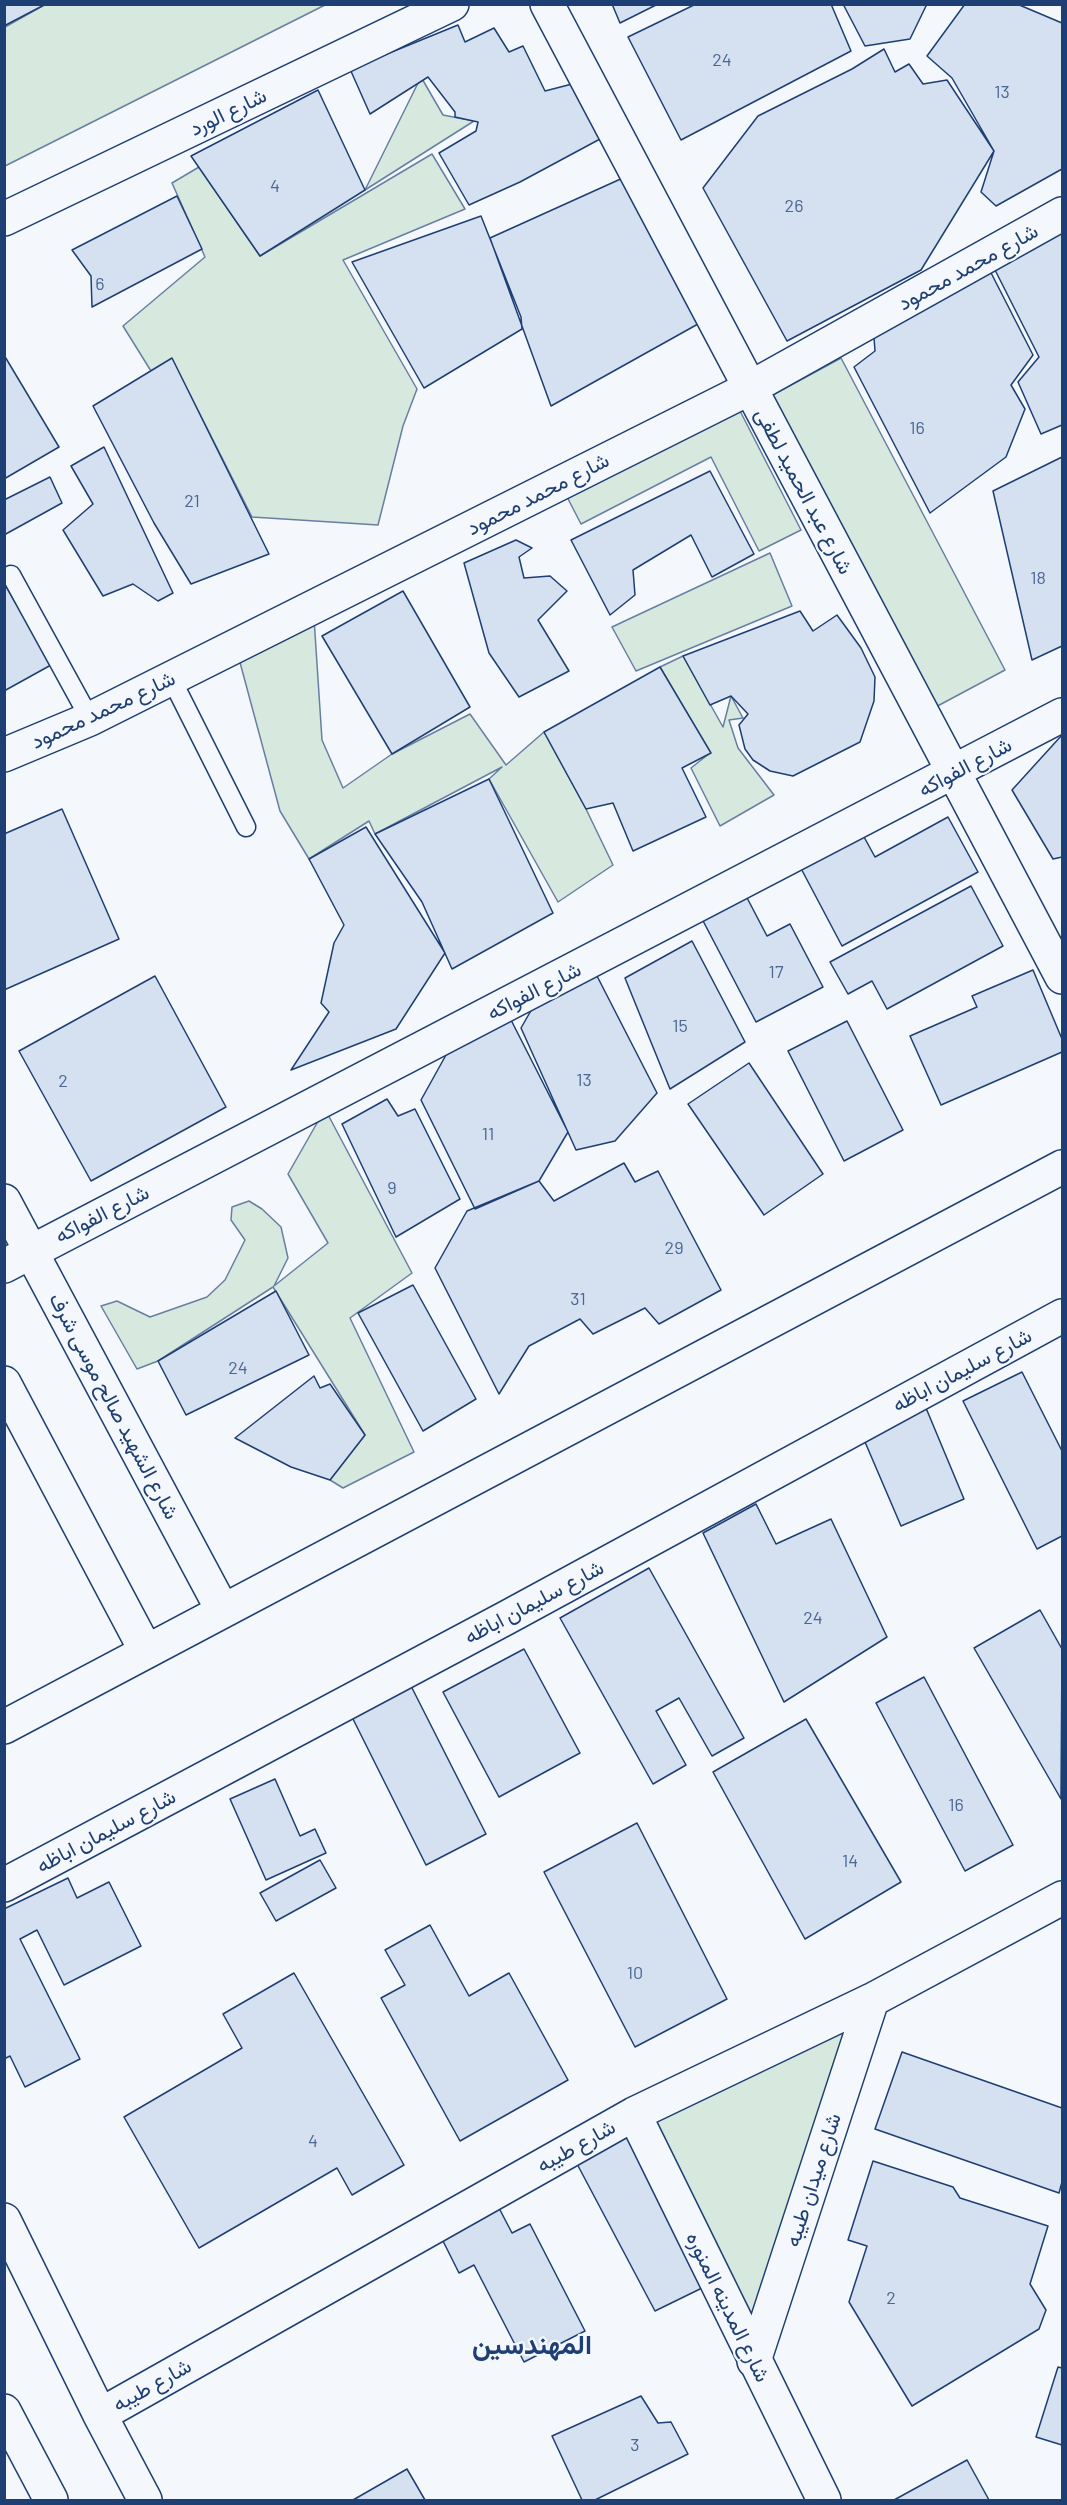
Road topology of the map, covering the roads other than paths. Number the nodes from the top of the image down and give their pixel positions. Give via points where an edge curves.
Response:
1 (452, 4) edge
2 (547, 4) edge
3 (1062, 214) edge
4 (4, 219) edge
5 (750, 388) junction
6 (11, 575) dead end
7 (171, 678) junction
8 (1062, 715) edge
9 (90, 718) junction
10 (4, 755) edge
11 (955, 773) junction
12 (246, 827) dead end
13 (1062, 977) edge
14 (1062, 1167) edge
15 (4, 1201) edge
16 (18, 1258) edge
17 (1062, 1316) edge
18 (4, 1383) edge
19 (223, 1611) junction
20 (146, 1652) junction
21 (4, 1727) edge
22 (4, 1885) edge
23 (1062, 1898) edge
24 (872, 2000) junction
25 (634, 2114) junction
26 (4, 2220) edge
27 (754, 2361) junction
28 (4, 2411) edge
29 (100, 2415) junction
30 (51, 2500) edge
31 (145, 2500) edge
32 (824, 2500) edge

1 - 4 street, شارع الورد
2 - 5 street, شارع عبد الحميد لطفى
3 - 5 street, شارع محمد محمود
5 - 7 street, شارع محمد محمود
5 - 11 street, شارع عبد الحميد لطفى
6 - 9 lane
7 - 9 street, شارع محمد محمود
7 - 12 lane
8 - 11 street, شارع الفواكه
9 - 10 street, شارع محمد محمود
11 - 13 street, شارع عبد الحميد لطفى
11 - 16 street, شارع الفواكه
14 - 19 street
15 - 16 street, شارع الشهيد صالح موسى شرف
16 - 19 street, شارع الشهيد صالح موسى شرف
17 - 22 street, شارع سليمان اباظه
18 - 20 street
19 - 20 street
20 - 21 street
23 - 24 street, شارع طيبه
24 - 25 street, شارع طيبه
24 - 27 street, شارع ميدان طيبه
25 - 27 street, شارع المدينه المنوره
25 - 29 street, شارع طيبه
26 - 29 street
27 - 32 street, شارع المدينه المنوره
28 - 30 street
29 - 31 street

